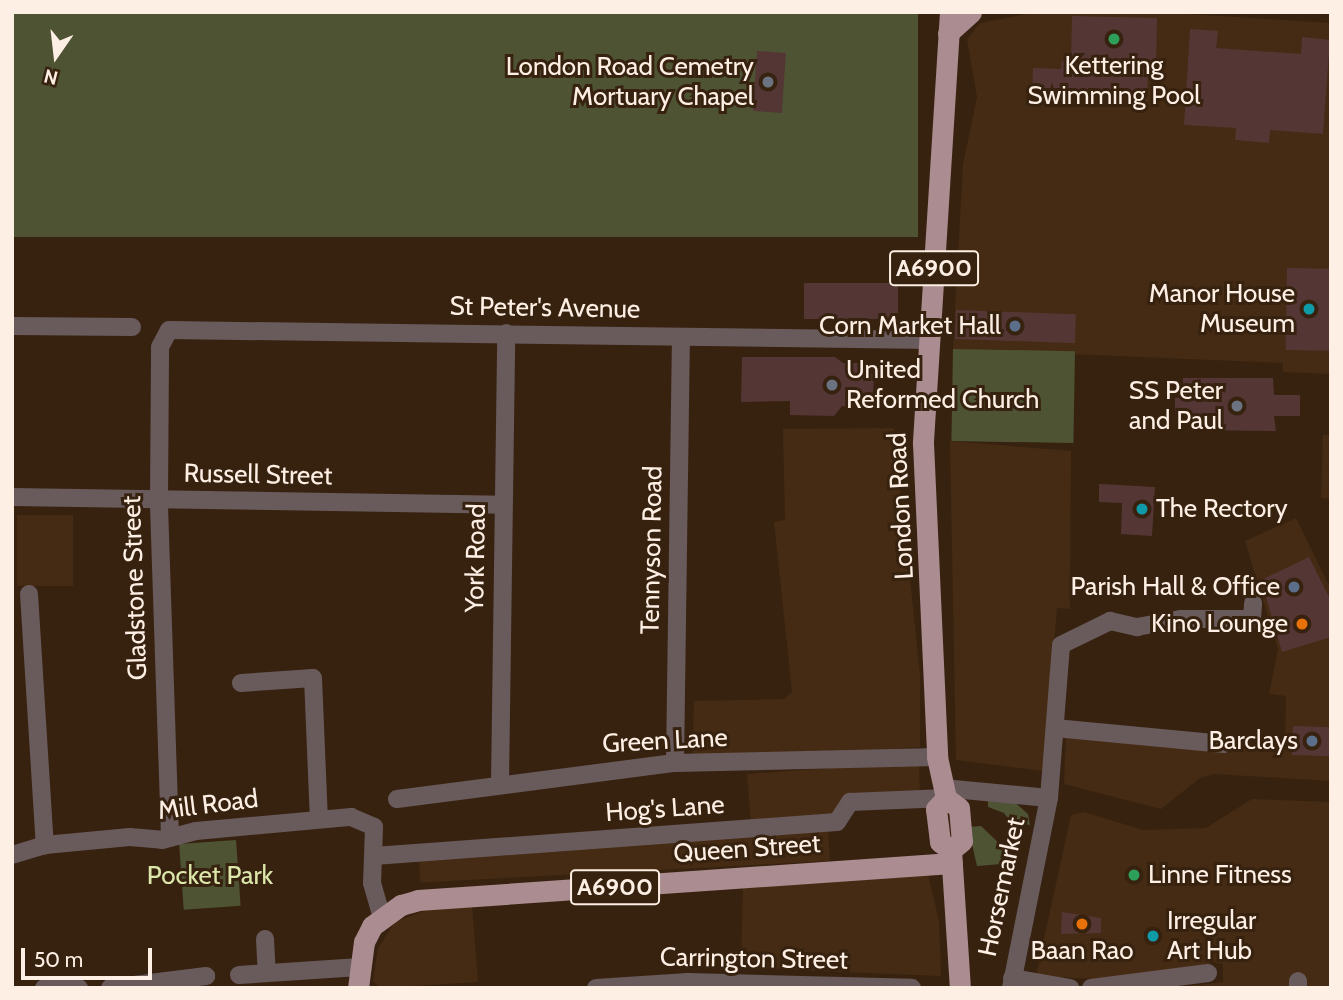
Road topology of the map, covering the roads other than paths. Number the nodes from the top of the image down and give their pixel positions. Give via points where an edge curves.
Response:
1 (971, 12) edge
2 (949, 23) edge
3 (12, 326) edge
4 (132, 327) dead end
5 (506, 333) junction
6 (162, 337) joint
7 (681, 337) junction
8 (930, 340) junction
9 (12, 497) edge
10 (159, 499) junction
11 (503, 505) junction
12 (29, 594) dead end
13 (1253, 603) dead end
14 (241, 684) dead end
15 (1055, 728) junction
16 (1224, 744) dead end
17 (937, 757) junction
18 (675, 763) junction
19 (500, 783) junction
20 (945, 793) junction
21 (1049, 798) junction
22 (397, 799) dead end
23 (319, 820) junction
24 (170, 837) junction
25 (45, 845) junction
26 (12, 855) edge
27 (374, 856) junction
28 (951, 856) junction
29 (382, 917) junction
30 (265, 939) dead end
31 (267, 973) junction
32 (1208, 973) dead end
33 (239, 975) dead end
34 (206, 976) dead end
35 (359, 977) edge
36 (1011, 983) edge
37 (44, 988) edge
38 (79, 988) edge
39 (110, 988) edge
40 (596, 988) edge
41 (912, 988) edge
42 (960, 988) edge
43 (1070, 988) edge
44 (1091, 988) edge

1 - 2 main road
2 - 8 main road, London Road / A6900
3 - 4 street
5 - 6 street, St Peter's Avenue via 169,330
5 - 7 street, St Peter's Avenue
5 - 11 street, York Road
6 - 10 street, Gladstone Street
7 - 8 street, St Peter's Avenue
7 - 18 street, Tennyson Road
8 - 17 main road, London Road / A6900 via 923,443
9 - 10 street, Russell Street
10 - 11 street, Russell Street
10 - 24 street, Gladstone Street
11 - 19 street, York Road
12 - 25 street
13 - 15 street, Horsemarket via 1252,619 1180,619 1137,627 1110,621 1092,633 1072,636 1061,645
14 - 23 street via 313,678
15 - 16 street
15 - 21 street, Horsemarket
17 - 18 street, Green Lane
17 - 20 main road, London Road / A6900
18 - 19 street, Green Lane
19 - 22 street, Green Lane
20 - 21 street
20 - 27 street, Hog's Lane via 850,802 837,822
20 - 28 main road, Horsemarket / A6900 via 959,808 962,841
21 - 36 street, Horsemarket
23 - 24 street, Mill Road
23 - 27 street, Mill Road via 351,817 369,822 374,827
24 - 25 street, Mill Road
25 - 26 street, Mill Road
27 - 29 street via 372,883
28 - 29 main road, Queen Street / A6900 via 418,900
28 - 42 main road, Horsemarket / A6900
29 - 35 main road via 364,942
30 - 31 street
31 - 33 street
31 - 35 street
32 - 44 street
34 - 39 street
36 - 43 street
37 - 38 street
40 - 41 street, Carrington Street via 688,982

